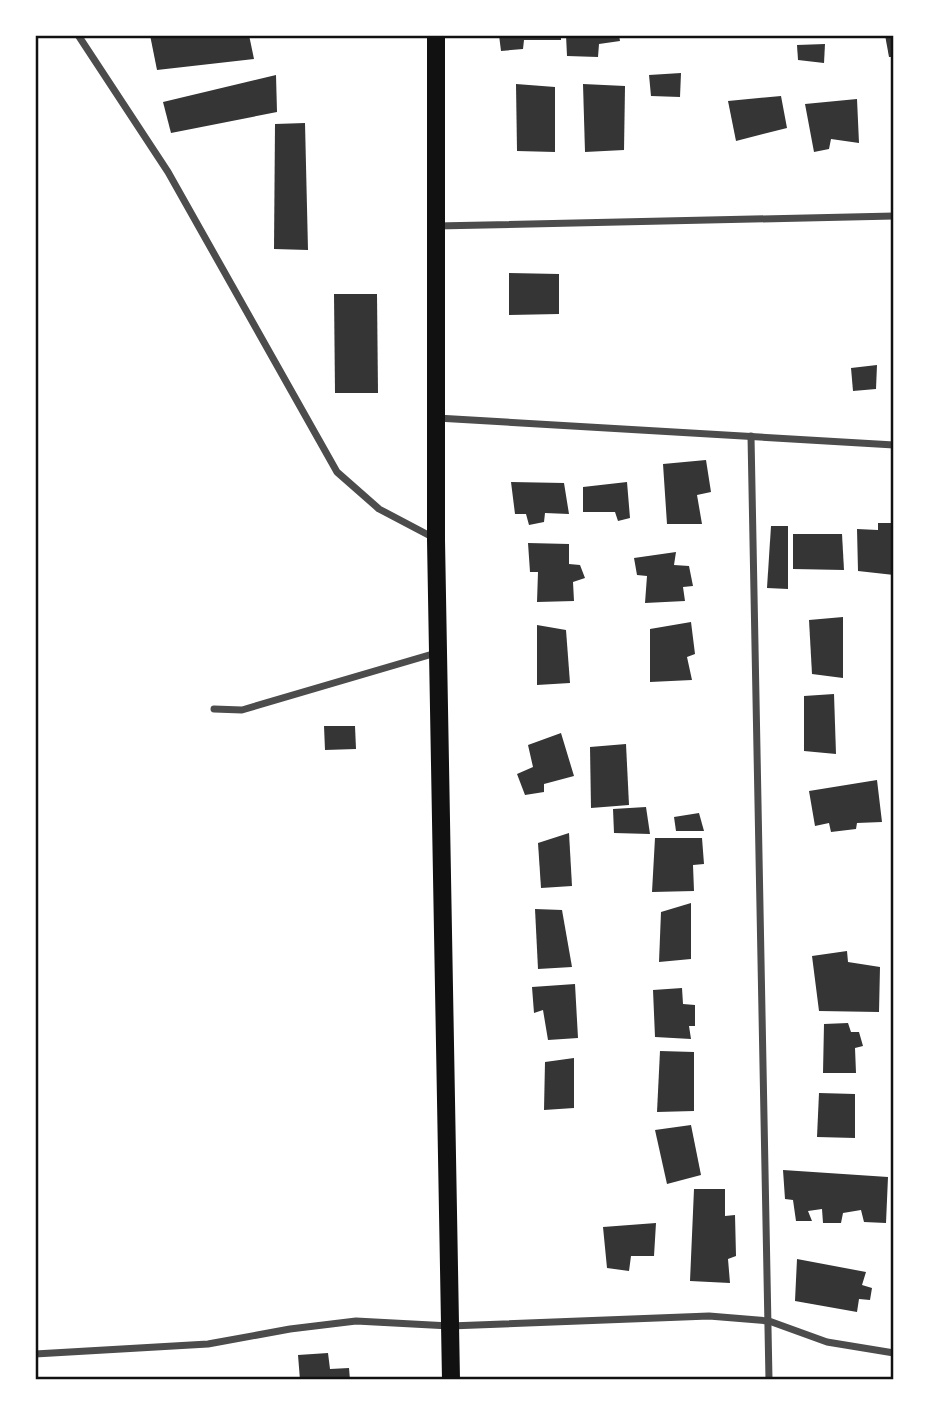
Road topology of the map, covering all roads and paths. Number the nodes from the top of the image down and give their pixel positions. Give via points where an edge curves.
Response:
1 (78, 35) edge
2 (436, 35) edge
3 (894, 216) edge
4 (435, 226) junction
5 (437, 418) junction
6 (751, 436) junction
7 (894, 445) edge
8 (436, 540) junction
9 (439, 652) junction
10 (214, 709) dead end
11 (769, 1321) junction
12 (450, 1326) junction
13 (894, 1353) edge
14 (35, 1354) edge
15 (452, 1380) edge
16 (769, 1380) edge

1 - 8 street via 168,172 337,472 379,509
2 - 4 main road
3 - 4 street
4 - 5 main road
5 - 6 street
5 - 8 main road
6 - 7 street
6 - 11 street
8 - 9 main road
9 - 10 street via 242,709
9 - 12 main road
11 - 12 street via 709,1316
11 - 13 street via 827,1342
11 - 16 street
12 - 14 street via 356,1321 208,1344
12 - 15 main road

